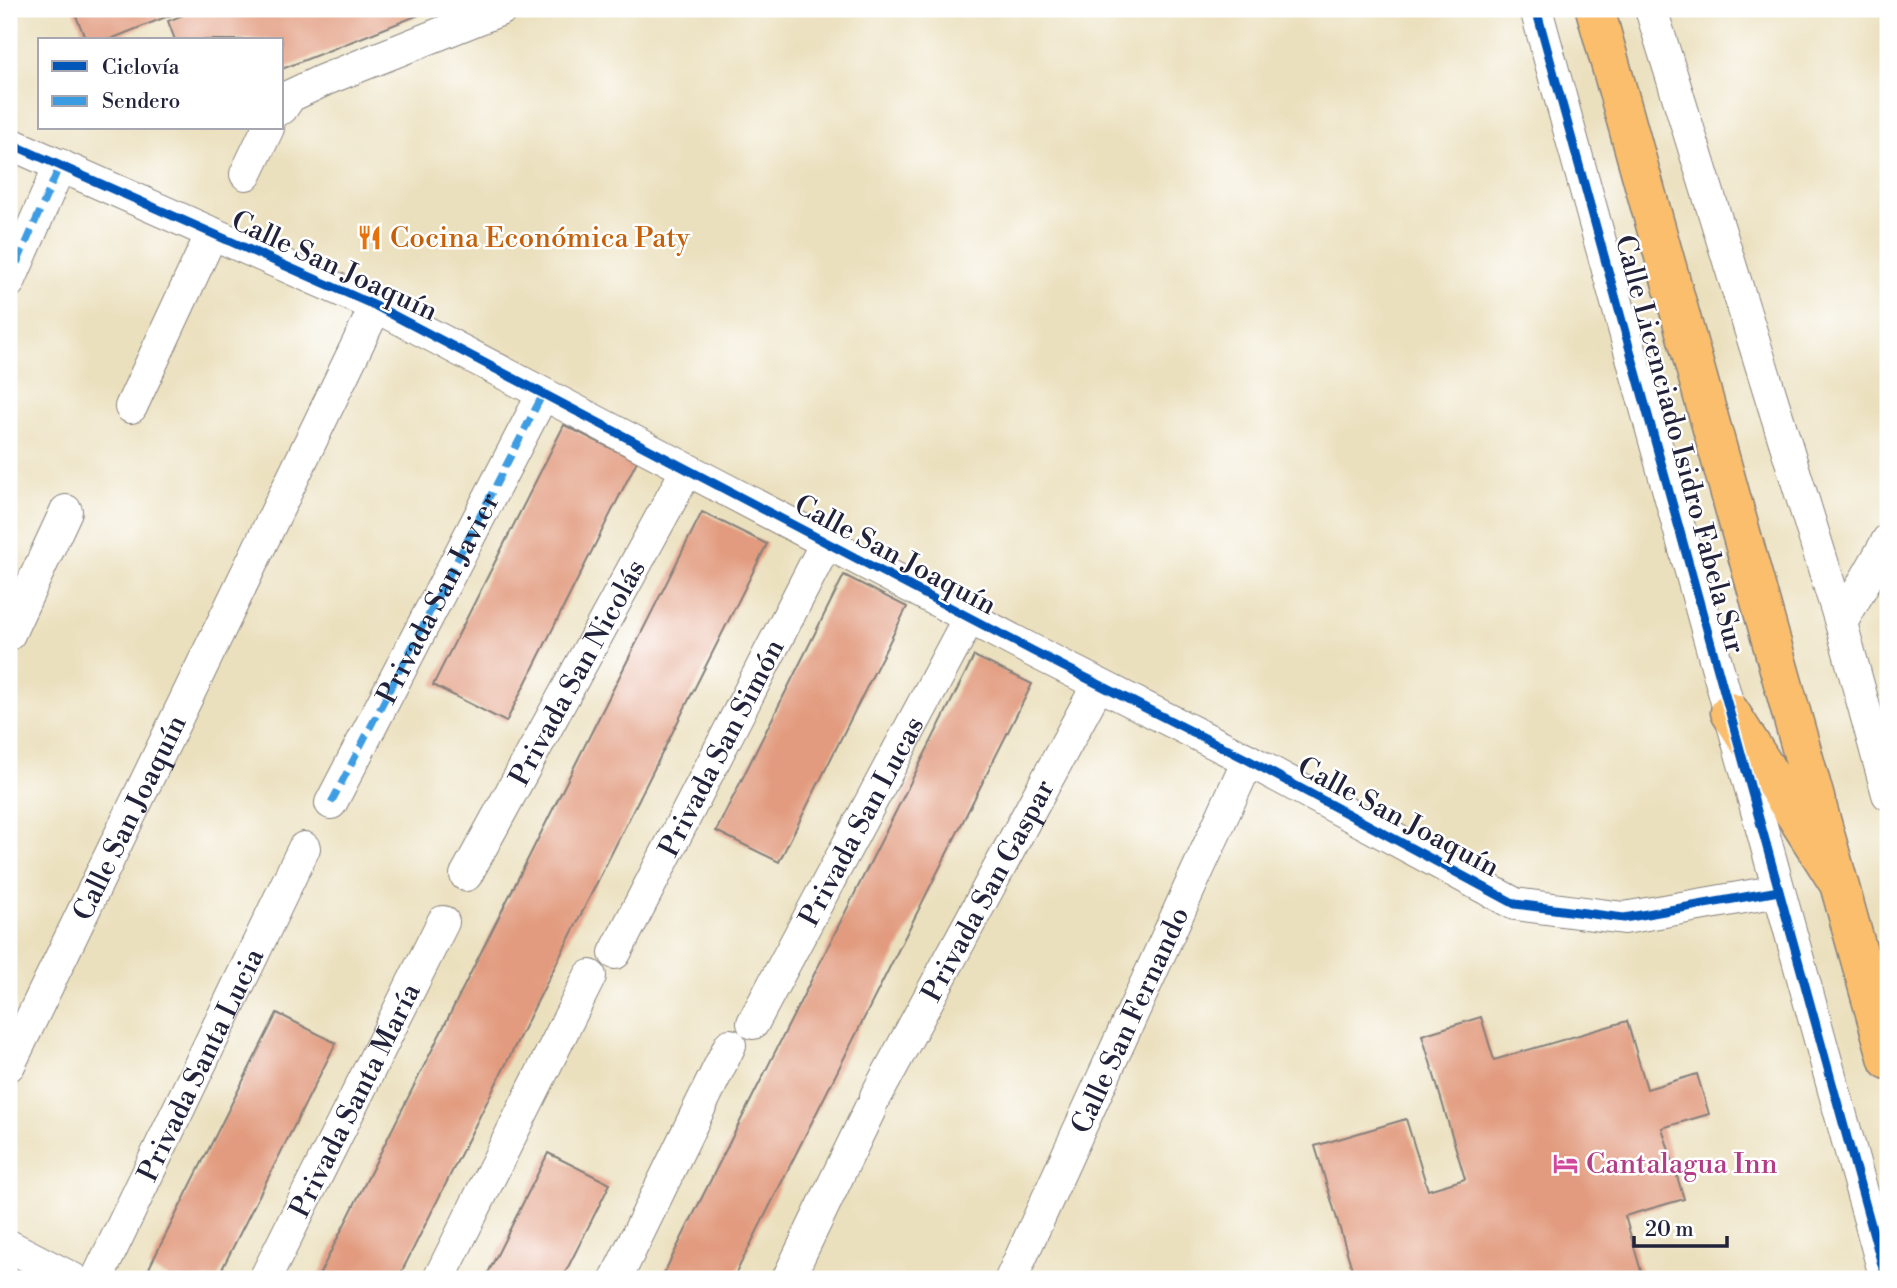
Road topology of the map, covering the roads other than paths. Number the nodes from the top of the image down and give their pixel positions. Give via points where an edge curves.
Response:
1 (502, 9) edge
2 (1536, 9) edge
3 (1651, 9) edge
4 (1596, 12) edge
5 (284, 105) edge
6 (267, 130) edge
7 (9, 143) edge
8 (60, 165) junction
9 (246, 174) dead end
10 (212, 233) junction
11 (9, 282) edge
12 (376, 306) junction
13 (543, 394) junction
14 (131, 407) dead end
15 (687, 470) junction
16 (66, 511) dead end
17 (1888, 540) edge
18 (826, 543) junction
19 (969, 618) junction
20 (1841, 623) junction
21 (9, 634) edge
22 (1098, 685) junction
23 (1874, 698) edge
24 (1730, 712) junction
25 (1248, 760) junction
26 (1888, 794) edge
27 (331, 803) dead end
28 (304, 848) dead end
29 (466, 875) dead end
30 (1839, 884) junction
31 (1779, 891) junction
32 (443, 922) dead end
33 (615, 953) dead end
34 (590, 976) dead end
35 (753, 1023) dead end
36 (730, 1045) dead end
37 (1888, 1060) edge
38 (9, 1065) edge
39 (9, 1246) edge
40 (73, 1279) edge
41 (97, 1279) edge
42 (265, 1279) edge
43 (439, 1279) edge
44 (616, 1279) edge
45 (789, 1279) edge
46 (1010, 1279) edge
47 (1886, 1279) edge

1 - 5 street via 324,80 290,96
2 - 24 street, Calle Licenciado Isidro Fabela Sur
3 - 20 street
4 - 30 highway, Calle Licenciado Isidro Fabela Sur
6 - 9 street
7 - 8 street, Calle San Joaquín
8 - 10 street, Calle San Joaquín
8 - 11 street
10 - 12 street, Calle San Joaquín
10 - 14 street
12 - 13 street, Calle San Joaquín
12 - 38 street, Calle San Joaquín
13 - 15 street, Calle San Joaquín
13 - 27 street, Privada San Javier
15 - 18 street, Calle San Joaquín
15 - 29 street, Privada San Nicolás
16 - 21 street
17 - 20 street
18 - 19 street, Calle San Joaquín
18 - 33 street, Privada San Simón
19 - 22 street, Calle San Joaquín
19 - 35 street, Privada San Lucas
20 - 23 street
22 - 25 street, Calle San Joaquín
22 - 45 street, Privada San Gaspar via 873,1103
23 - 26 street
24 - 30 highway
24 - 31 street, Calle Licenciado Isidro Fabela Sur
25 - 31 street, Calle San Joaquín via 1515,904 1624,918
25 - 46 street, Calle San Fernando
28 - 41 street, Privada Santa Lucia
30 - 37 highway, Calle Licenciado Isidro Fabela Sur
31 - 47 street, Calle Licenciado Isidro Fabela Sur
32 - 42 street, Privada Santa María
34 - 43 street
36 - 44 street
39 - 40 street

